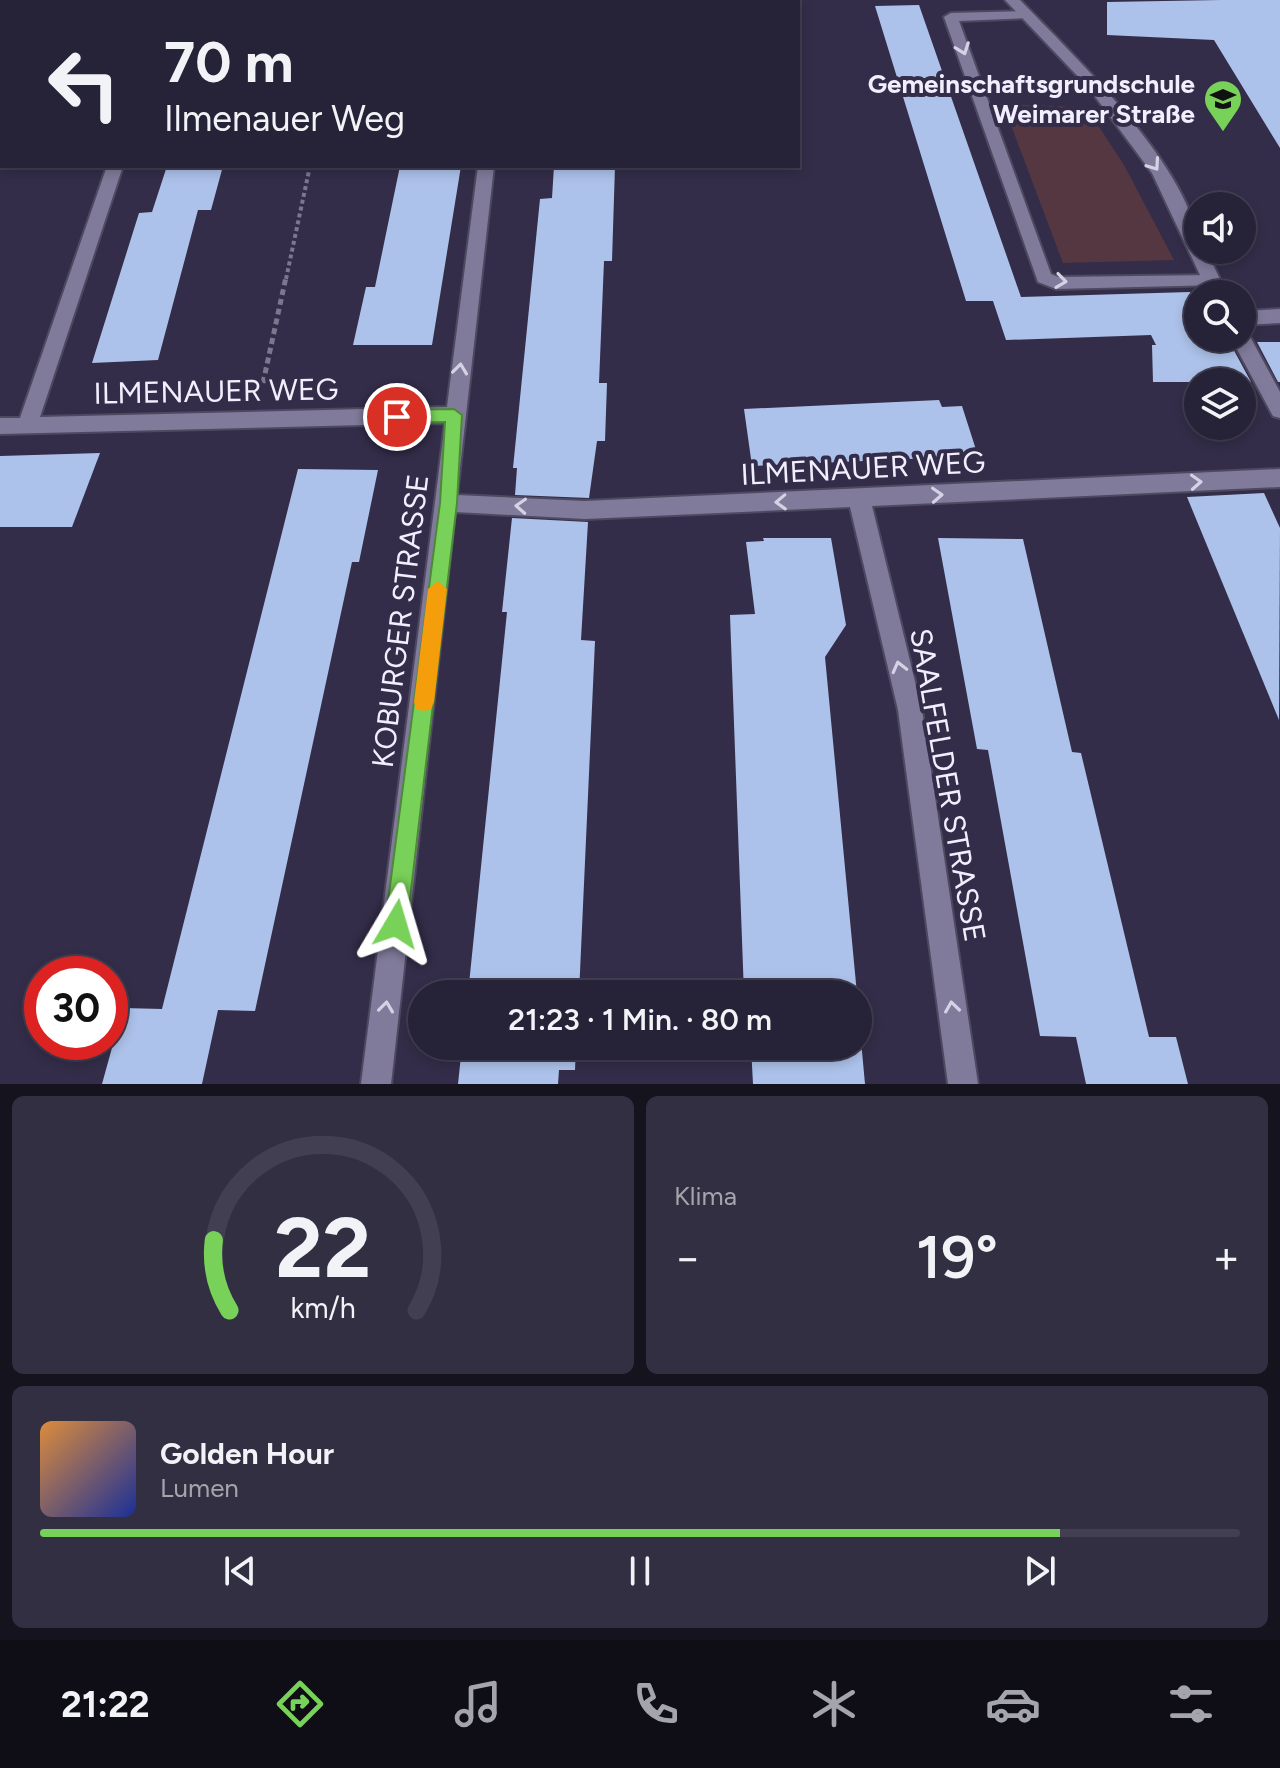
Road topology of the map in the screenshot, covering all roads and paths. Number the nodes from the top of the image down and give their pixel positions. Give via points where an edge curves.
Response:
1 (1012, 0) edge
2 (1023, 15) junction
3 (114, 168) edge
4 (310, 168) edge
5 (486, 168) edge
6 (1211, 280) edge
7 (1184, 287) edge
8 (1280, 316) edge
9 (1256, 317) edge
10 (1249, 352) edge
11 (1280, 410) edge
12 (454, 415) junction
13 (256, 420) junction
14 (0, 426) edge
15 (27, 426) junction
16 (1280, 478) edge
17 (859, 498) junction
18 (448, 503) junction
19 (376, 1084) edge
20 (963, 1084) edge

1 - 2 street
2 -> 6 street via 1093,84 1160,171
2 -> 7 lane via 951,17 1044,278 1056,283
3 - 15 street
4 - 13 path
12 -> 5 street, KOBURGER STRASSE
8 - 9 street
10 - 11 street
12 - 13 street, ILMENAUER WEG
12 - 18 street, KOBURGER STRASSE
13 - 15 street, ILMENAUER WEG
14 - 15 street, ILMENAUER WEG
17 -> 16 street, ILMENAUER WEG
17 -> 18 street, ILMENAUER WEG via 585,510
20 -> 17 street, SAALFELDER STRASSE via 910,710
19 -> 18 street, KOBURGER STRASSE

